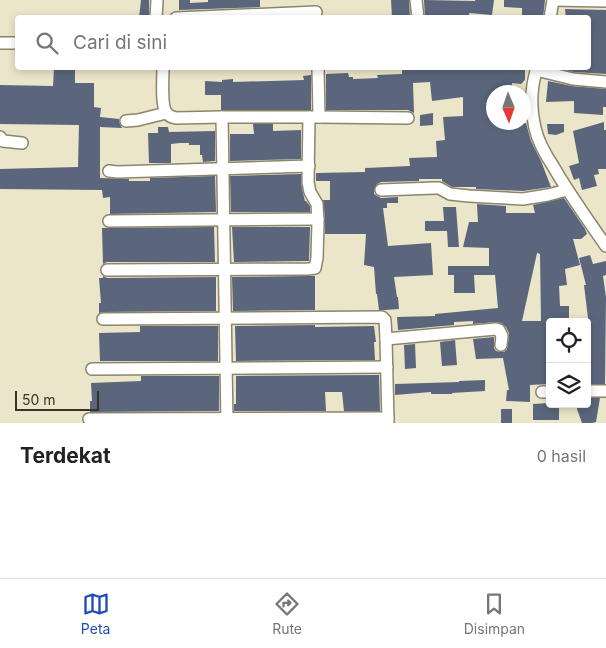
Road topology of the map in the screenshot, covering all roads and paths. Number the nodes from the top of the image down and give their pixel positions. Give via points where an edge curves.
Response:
1 (157, 0) edge
2 (416, 0) edge
3 (553, 0) edge
4 (606, 1) edge
5 (315, 11) edge
6 (156, 15) edge
7 (236, 15) edge
8 (418, 15) edge
9 (550, 15) edge
10 (0, 42) edge
11 (15, 43) edge
12 (163, 70) edge
13 (318, 70) edge
14 (536, 70) edge
15 (540, 70) edge
16 (606, 82) edge
17 (166, 114) junction
18 (222, 117) junction
19 (314, 117) junction
20 (408, 118) dead end
21 (126, 121) dead end
22 (0, 137) edge
23 (22, 143) dead end
24 (309, 166) junction
25 (223, 168) junction
26 (109, 171) dead end
27 (381, 190) dead end
28 (568, 190) junction
29 (318, 218) junction
30 (224, 219) junction
31 (109, 221) dead end
32 (606, 246) edge
33 (225, 269) junction
34 (107, 270) dead end
35 (226, 318) junction
36 (103, 319) dead end
37 (386, 339) junction
38 (501, 344) dead end
39 (387, 367) junction
40 (226, 368) junction
41 (92, 369) dead end
42 (606, 391) edge
43 (591, 392) edge
44 (89, 418) dead end
45 (227, 420) edge
46 (388, 420) edge

1 - 6 street
2 - 8 street
3 - 4 street
3 - 9 street
5 - 7 street
10 - 11 street
12 - 17 street
13 - 19 street
14 - 28 street via 532,97 535,129 541,146
15 - 16 street via 573,79
17 - 18 street via 176,118
17 - 21 street
18 - 19 street
18 - 25 street
19 - 20 street
19 - 24 street
22 - 23 street via 3,141
24 - 25 street
24 - 29 street via 309,187 317,204
25 - 26 street
25 - 30 street
27 - 28 street via 439,188 450,194 523,199
28 - 32 street
29 - 30 street
29 - 33 street via 315,268
30 - 31 street
30 - 33 street
33 - 34 street
33 - 35 street
35 - 36 street
35 - 37 street via 382,317 386,320
35 - 40 street
37 - 38 street via 496,329 501,333
37 - 39 street
39 - 40 street
39 - 46 street
40 - 41 street
40 - 45 street
42 - 43 street
44 - 45 street
45 - 46 street

